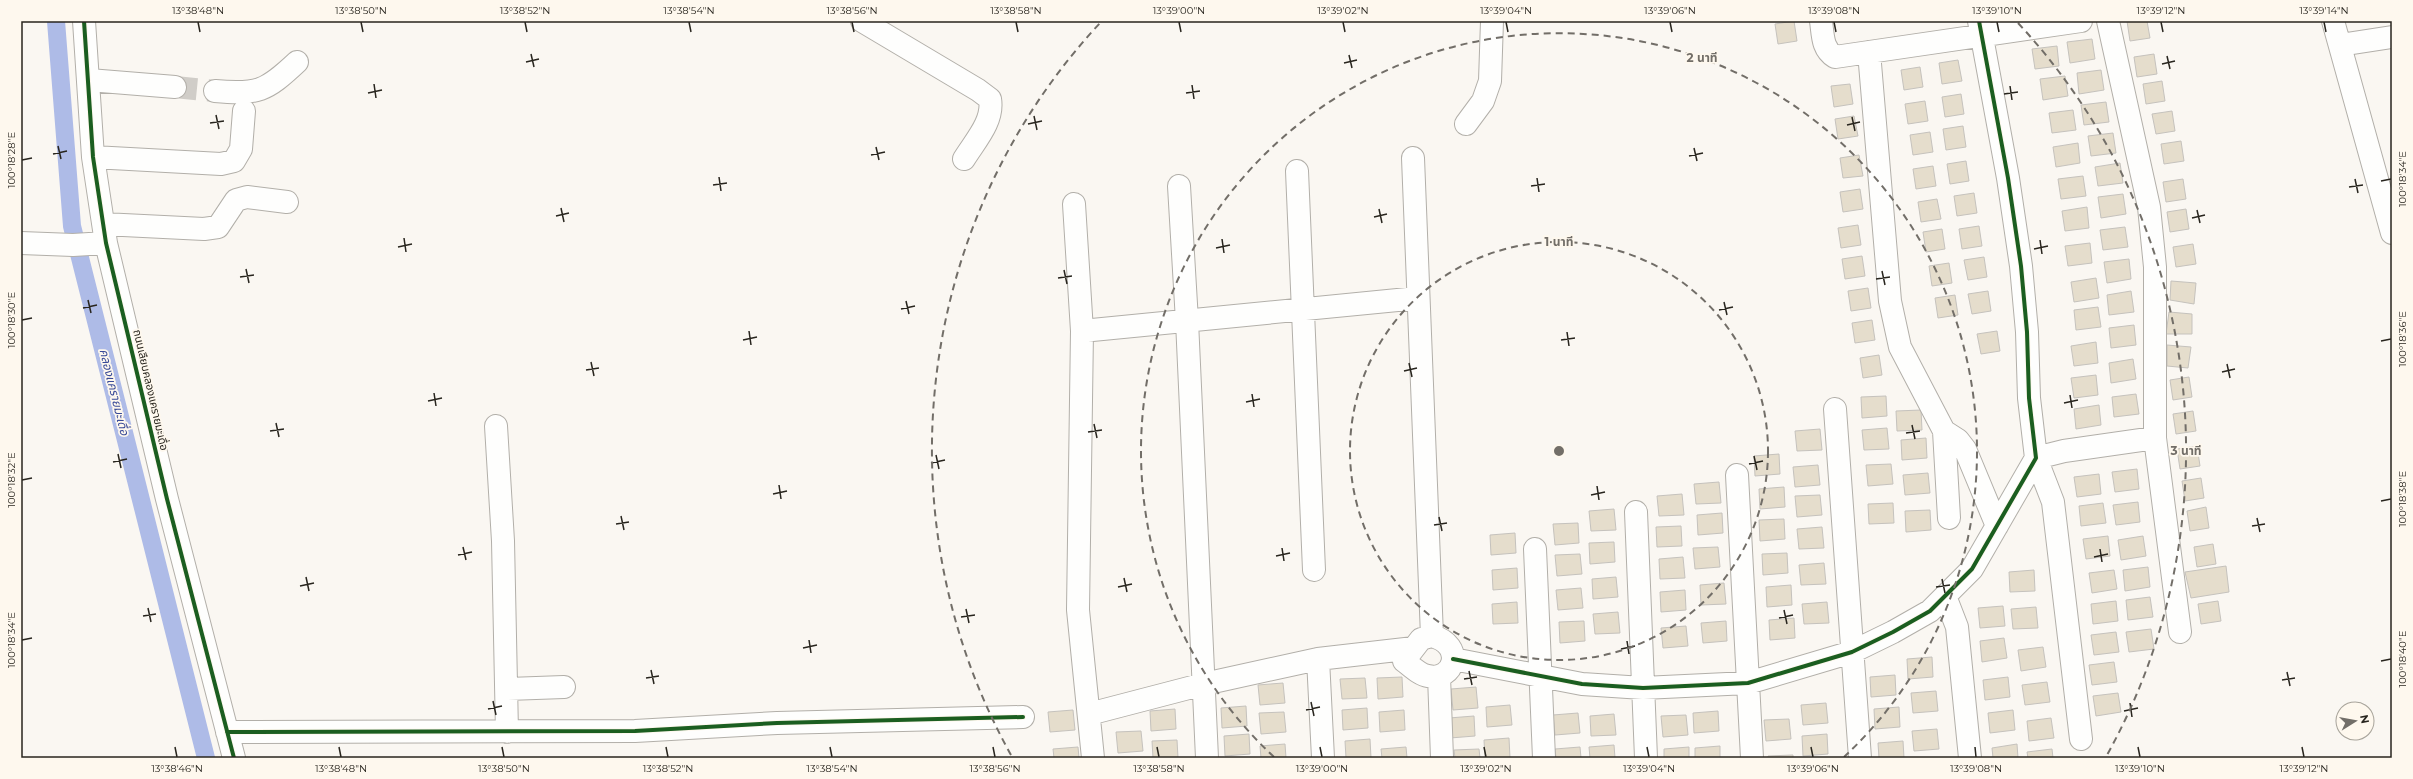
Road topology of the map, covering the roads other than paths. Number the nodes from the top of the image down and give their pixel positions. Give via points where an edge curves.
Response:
1 (84, 21) edge
2 (862, 21) edge
3 (1492, 21) edge
4 (1821, 21) edge
5 (2081, 21) edge
6 (2108, 21) edge
7 (2333, 21) edge
8 (1980, 29) edge
9 (2392, 37) edge
10 (2340, 45) junction
11 (1869, 52) junction
12 (297, 62) dead end
13 (88, 80) junction
14 (175, 87) tunnel mouth
15 (215, 91) tunnel mouth
16 (244, 111) dead end
17 (1466, 124) dead end
18 (93, 157) junction
19 (1413, 158) dead end
20 (964, 159) dead end
21 (1297, 171) dead end
22 (1179, 186) dead end
23 (287, 202) dead end
24 (1074, 204) dead end
25 (2392, 233) edge
26 (93, 239) junction
27 (21, 243) edge
28 (1418, 298) junction
29 (1304, 309) junction
30 (1188, 322) junction
31 (1082, 330) junction
32 (1836, 409) dead end
33 (496, 426) dead end
34 (1944, 431) junction
35 (2155, 438) junction
36 (2036, 458) junction
37 (1737, 475) dead end
38 (1636, 512) dead end
39 (1949, 518) dead end
40 (1997, 526) junction
41 (1535, 549) dead end
42 (1314, 570) dead end
43 (1945, 596) junction
44 (2180, 632) dead end
45 (1432, 636) junction
46 (1414, 648) junction
47 (1852, 652) junction
48 (1318, 659) junction
49 (1453, 659) junction
50 (1439, 676) junction
51 (1541, 678) junction
52 (1748, 683) junction
53 (1204, 684) junction
54 (564, 687) dead end
55 (1643, 688) junction
56 (507, 689) junction
57 (1089, 714) junction
58 (1023, 716) dead end
59 (227, 732) junction
60 (507, 732) junction
61 (2081, 739) dead end
62 (234, 758) edge
63 (1093, 758) edge
64 (1207, 758) edge
65 (1323, 758) edge
66 (1442, 758) edge
67 (1544, 758) edge
68 (1646, 758) edge
69 (1752, 758) edge
70 (1860, 758) edge
71 (1970, 758) edge

1 - 13 street, ถนนเลียบคลองแครายมะเดื่อ
2 - 20 street via 990,99 992,110 988,121
3 - 17 street via 1490,81 1483,101
4 - 11 street via 1828,53 1835,57
5 - 8 street
6 - 35 street via 2149,207 2155,267
7 - 10 street
8 - 11 street
8 - 36 street via 2021,266 2029,398
9 - 10 street
10 - 25 street
11 - 34 street via 1890,301 1900,347
12 - 15 street via 279,79 262,90 243,94
13 - 14 street
13 - 18 street, ถนนเลียบคลองแครายมะเดื่อ
16 - 18 street via 241,149 234,161 221,164
18 - 26 street, ถนนเลียบคลองแครายมะเดื่อ
19 - 28 street
21 - 29 street
22 - 30 street
23 - 26 street via 247,197 236,200 218,227
24 - 31 street
26 - 27 street
26 - 59 street, ถนนเลียบคลองแครายมะเดื่อ via 167,499
28 - 29 street
28 - 45 street
29 - 30 street
29 - 42 street
30 - 31 street
30 - 53 street
31 - 57 street via 1078,610
32 - 47 street
33 - 56 street via 503,541
34 - 39 street
34 - 40 street via 1965,448
35 - 36 street via 2064,451
35 - 44 street
36 - 40 street
36 - 61 street via 2053,502
37 - 52 street
38 - 55 street
40 - 43 street via 1972,569
41 - 51 street
43 - 47 street via 1930,611
43 - 71 street via 1957,627
45 - 46 street via 1421,639
45 - 49 street via 1444,639 1451,647
46 - 48 street
46 - 50 street via 1404,661 1427,676
47 - 52 street
47 - 70 street
48 - 53 street
48 - 65 street
49 - 50 street via 1449,670
49 - 51 street
50 - 66 street
51 - 55 street
51 - 67 street
52 - 55 street
52 - 69 street
53 - 57 street
53 - 64 street
54 - 56 street
55 - 68 street
56 - 60 street
57 - 63 street
58 - 60 street via 777,723 635,731
59 - 60 street
59 - 62 street, ถนนเลียบคลองแครายมะเดื่อ

